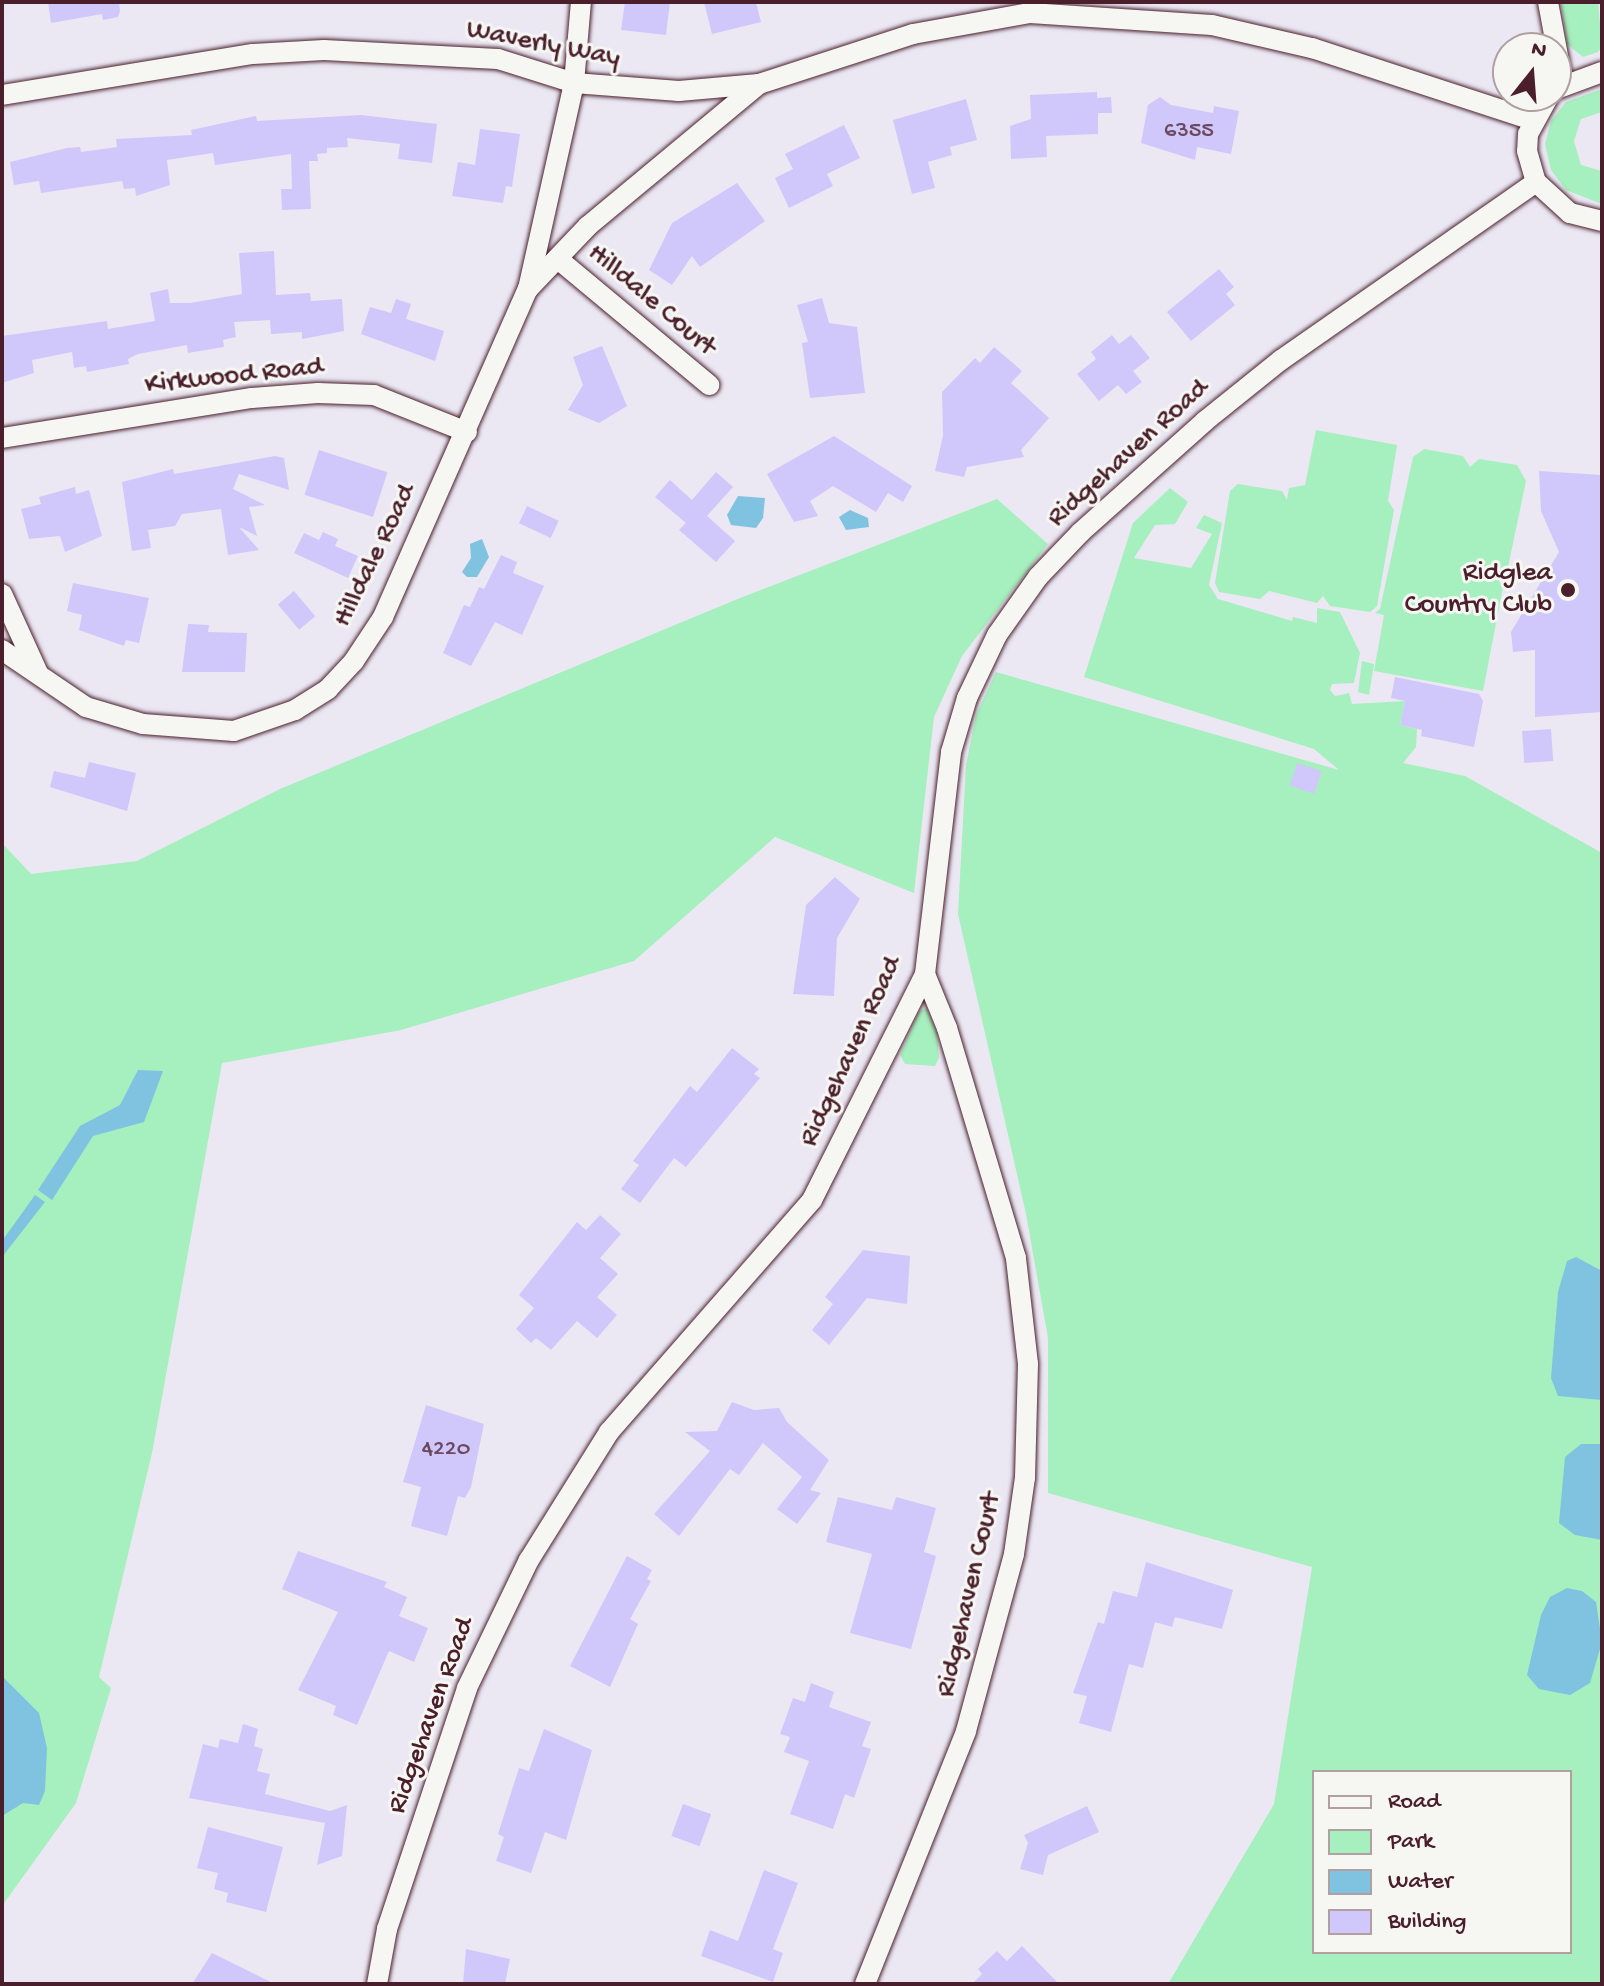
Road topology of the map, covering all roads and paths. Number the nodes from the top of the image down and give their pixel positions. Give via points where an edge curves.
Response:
1 (581, 2) edge
2 (1548, 2) edge
3 (1551, 32) edge
4 (1602, 72) edge
5 (574, 83) junction
6 (1572, 83) edge
7 (759, 84) junction
8 (2, 95) edge
9 (1538, 112) edge
10 (1532, 120) junction
11 (1536, 182) junction
12 (1602, 221) edge
13 (558, 259) junction
14 (528, 289) junction
15 (709, 385) dead end
16 (467, 432) junction
17 (2, 438) edge
18 (2, 594) edge
19 (2, 650) edge
20 (38, 673) junction
21 (925, 974) junction
22 (377, 1984) edge
23 (865, 1984) edge

1 - 5 street, Hilldale Road
2 - 3 street
4 - 6 street
5 - 7 street, Waverly Way via 641,91
5 - 8 street, Waverly Way via 498,59 324,50 253,54
5 - 14 street, Hilldale Road
7 - 10 street, Waverly Way via 913,34 1030,13 1124,16 1212,25 1312,48
7 - 13 street, Hilldale Road via 588,226
9 - 10 street
10 - 11 street via 1527,151
11 - 12 street via 1570,213
11 - 21 street, Ridgehaven Road via 1281,360 1140,478 1038,577 997,635 967,698 951,752
13 - 14 street, Hilldale Road
13 - 15 street, Hilldale Court
14 - 16 street, Hilldale Road
16 - 17 street, Kirkwood Road via 374,395 318,393 252,398
16 - 20 street, Hilldale Road via 383,617 337,680 295,710 234,731 143,724 86,707
18 - 20 street
19 - 20 street, Hilldale Road
21 - 22 street, Ridgehaven Road via 812,1200 678,1346 609,1432 529,1560 467,1688 387,1929
21 - 23 street, Ridgehaven Court via 947,1028 1016,1258 1028,1364 1025,1478 1010,1568 966,1731

